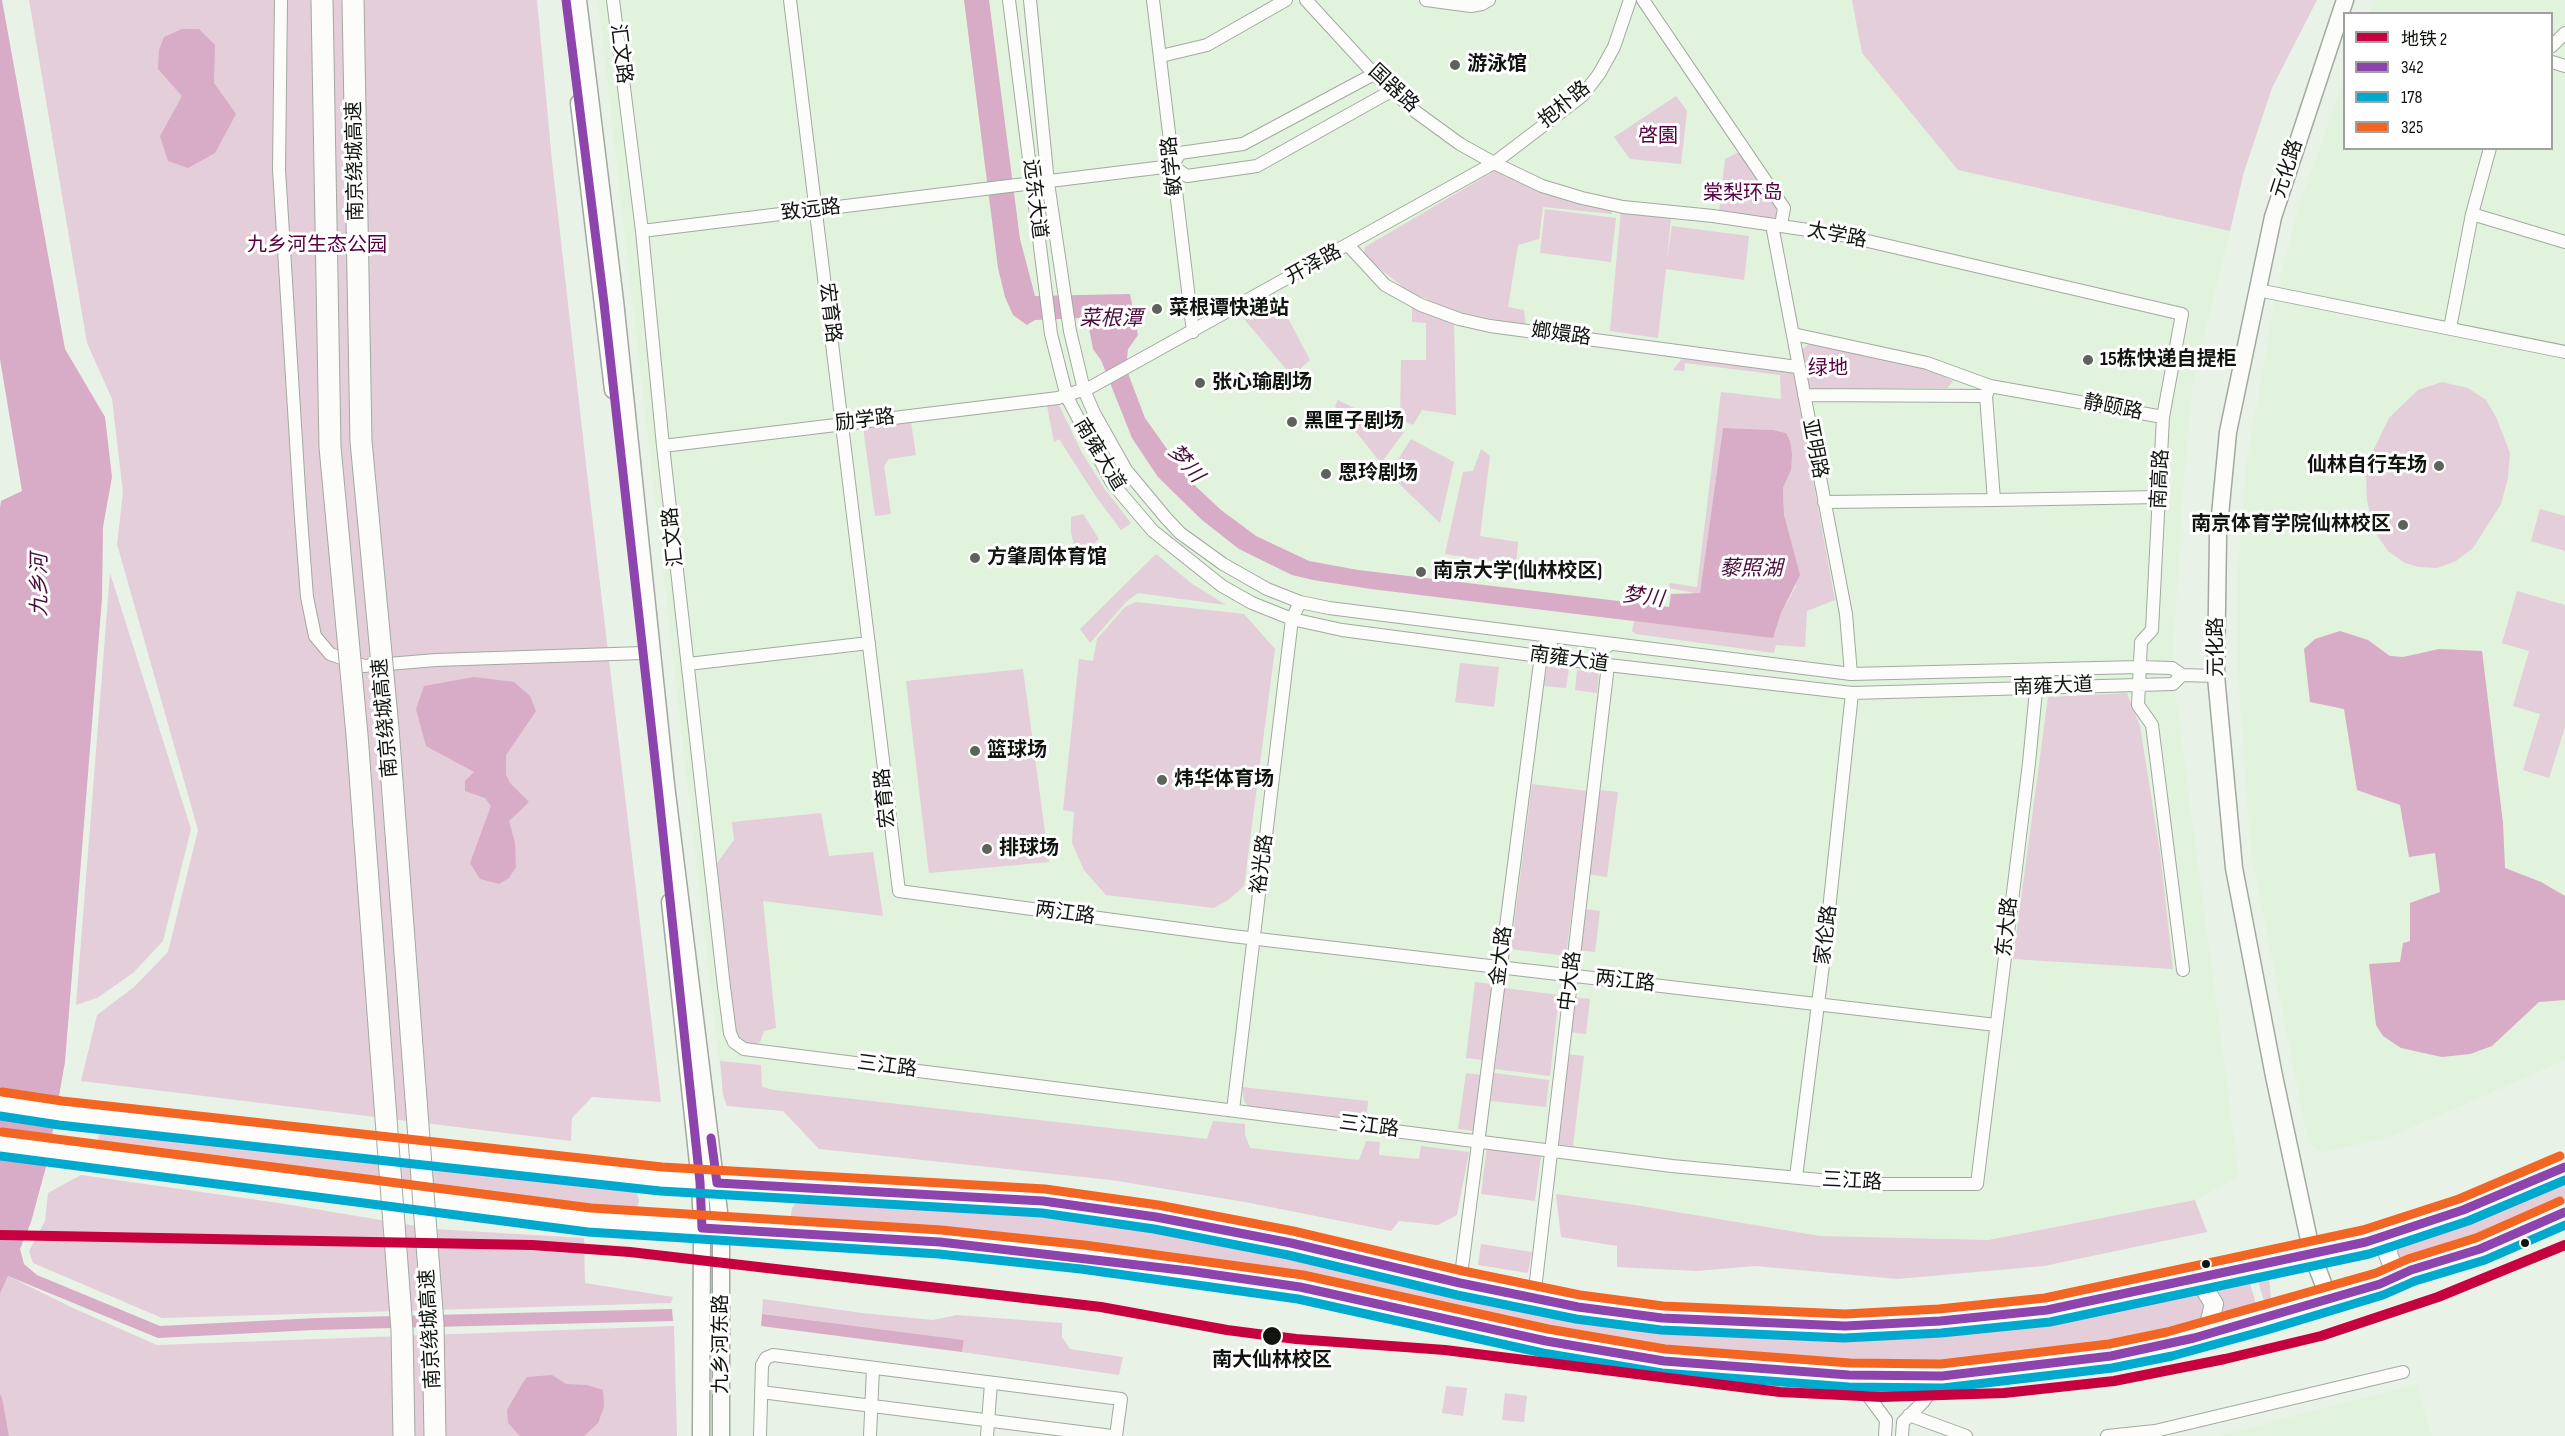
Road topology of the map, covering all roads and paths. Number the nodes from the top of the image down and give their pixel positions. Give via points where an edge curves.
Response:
1 (281, 0) edge
2 (322, 0) edge
3 (353, 0) edge
4 (566, 0) edge
5 (578, 0) edge
6 (613, 0) edge
7 (790, 0) edge
8 (1009, 0) edge
9 (1030, 0) edge
10 (1153, 0) edge
11 (1286, 0) edge
12 (1306, 0) edge
13 (1426, 0) edge
14 (1489, 0) edge
15 (1629, 0) edge
16 (1643, 0) edge
17 (2343, 17) edge
18 (2565, 33) edge
19 (2553, 45) edge
20 (1161, 56) junction
21 (1374, 74) junction
22 (1393, 90) junction
23 (2489, 150) edge
24 (1494, 163) junction
25 (1172, 166) junction
26 (1048, 183) junction
27 (1032, 185) junction
28 (816, 211) junction
29 (2472, 214) junction
30 (1777, 225) junction
31 (642, 231) junction
32 (2565, 242) edge
33 (1349, 246) junction
34 (2258, 290) junction
35 (2182, 314) joint
36 (2450, 328) junction
37 (1193, 332) junction
38 (1793, 334) junction
39 (2565, 352) edge
40 (1797, 367) junction
41 (1088, 388) junction
42 (1988, 391) junction
43 (1803, 394) junction
44 (1067, 397) junction
45 (2163, 417) junction
46 (843, 424) junction
47 (663, 446) junction
48 (2160, 497) junction
49 (1994, 500) junction
50 (1824, 502) junction
51 (1166, 518) junction
52 (1153, 531) junction
53 (1300, 602) junction
54 (1292, 619) junction
55 (1545, 636) junction
56 (869, 643) junction
57 (1609, 645) junction
58 (643, 653) junction
59 (1541, 655) junction
60 (688, 664) junction
61 (1608, 665) junction
62 (2138, 667) junction
63 (2038, 670) junction
64 (1851, 674) junction
65 (2176, 676) junction
66 (2216, 676) junction
67 (2138, 684) junction
68 (2037, 688) junction
69 (1852, 693) junction
70 (899, 891) joint
71 (1254, 938) junction
72 (1501, 967) junction
73 (2183, 970) dead end
74 (1571, 975) junction
75 (1818, 1003) junction
76 (1996, 1025) junction
77 (762, 1052) joint
78 (0, 1104) edge
79 (1233, 1110) junction
80 (1479, 1141) junction
81 (0, 1144) edge
82 (1551, 1150) junction
83 (2565, 1167) edge
84 (1796, 1177) junction
85 (709, 1182) junction
86 (1977, 1184) joint
87 (2565, 1212) edge
88 (702, 1228) junction
89 (722, 1228) junction
90 (2395, 1234) junction
91 (2312, 1254) junction
92 (2411, 1270) junction
93 (2185, 1280) junction
94 (1460, 1283) junction
95 (1534, 1298) junction
96 (2329, 1299) junction
97 (2194, 1338) junction
98 (873, 1368) junction
99 (2403, 1372) dead end
100 (1849, 1375) junction
101 (1942, 1376) junction
102 (991, 1383) junction
103 (761, 1392) junction
104 (871, 1406) junction
105 (1909, 1415) junction
106 (988, 1420) junction
107 (404, 1436) edge
108 (435, 1436) edge
109 (701, 1436) edge
110 (721, 1436) edge
111 (760, 1436) edge
112 (870, 1436) edge
113 (987, 1436) edge
114 (1112, 1436) edge
115 (1116, 1436) edge
116 (1885, 1436) edge
117 (1902, 1436) edge
118 (1966, 1436) edge
119 (2107, 1436) edge

1 - 58 street via 280,181 302,528 315,636 330,654 364,666
2 - 107 highway, 南京绕城高速, bridge via 330,447 357,735 402,1330
3 - 108 highway, 南京绕城高速, bridge via 361,441 388,728 433,1324
4 - 58 main road, 九乡河东路
5 - 85 main road, 九乡河东路 via 617,313
6 - 31 street, 汇文路
7 - 28 street, 宏育路
8 - 27 street, 远东大道
9 - 26 street, 远东大道
10 - 20 street, 敏学路
11 - 20 street via 1207,45
12 - 21 street, 国器路
13 - 14 street via 1471,6
15 - 24 street, 抱朴路 via 1614,47 1582,96
16 - 30 street, 亚明路 via 1784,208
17 - 34 main road, 元化路 via 2273,217
18 - 19 street
20 - 25 street, 敏学路
21 - 22 street, 国器路
21 - 25 street via 1243,144 1180,153
22 - 24 street, 国器路 via 1460,144
22 - 25 street via 1257,166 1187,176
23 - 29 street
24 - 30 street, 太学路 via 1542,186 1582,198 1634,209
24 - 33 street, 开泽路
25 - 26 street, 致远路
25 - 37 street, 敏学路
26 - 27 street, 致远路
26 - 41 street, 远东大道 via 1070,331
27 - 28 street, 致远路
27 - 44 street, 远东大道 via 1051,334
28 - 31 street, 致远路
28 - 46 street, 宏育路
29 - 32 street
29 - 36 street
30 - 35 street, 太学路 via 1842,235
30 - 38 street, 亚明路
31 - 47 street, 汇文路
33 - 37 street, 开泽路
33 - 40 street, 嫏嬛路 via 1385,285 1421,305 1459,319
34 - 36 street
34 - 66 main road, 元化路 via 2228,432 2217,536
35 - 45 street, 南高路
36 - 39 street
37 - 41 street, 开泽路
38 - 40 street, 亚明路
38 - 42 street via 1927,363
40 - 43 street, 亚明路
41 - 44 street, 励学路
41 - 51 street, 南雍大道 via 1094,413 1126,470
42 - 43 street
42 - 45 street, 静颐路 via 2063,398
42 - 49 street
43 - 50 street, 亚明路
44 - 46 street, 励学路
44 - 52 street, 南雍大道 via 1112,483
45 - 48 street, 南高路
46 - 47 street, 励学路
46 - 56 street, 宏育路
47 - 60 street, 汇文路
48 - 49 street
48 - 62 street, 南高路 via 2152,630 2141,642
49 - 50 street
50 - 64 street, 亚明路 via 1846,614
51 - 52 street
51 - 53 street, 南雍大道 via 1223,564 1267,590
52 - 54 street, 南雍大道 via 1222,586
53 - 54 street, 裕光路
53 - 55 street, 南雍大道
54 - 59 street, 南雍大道 via 1353,632
54 - 71 street, 裕光路
55 - 57 street, 南雍大道
55 - 59 street, 金大路 via 1550,649
56 - 60 street
56 - 70 street, 宏育路
57 - 61 street, 中大路 via 1602,650
57 - 64 street, 南雍大道
58 - 85 main road, 九乡河东路
59 - 61 street, 南雍大道
59 - 72 street, 金大路
60 - 77 street, 汇文路 via 730,1033 744,1049
61 - 69 street, 南雍大道
61 - 74 street, 中大路
62 - 63 street, 南雍大道
62 - 65 street, 南雍大道
62 - 67 street, 南高路
63 - 64 street, 南雍大道
63 - 68 street, 东大路
65 - 66 street
65 - 67 street, 南雍大道
66 - 91 main road, 元化路 via 2234,868
67 - 68 street, 南雍大道
67 - 73 street, 南高路 via 2138,705 2152,725
68 - 69 street, 南雍大道
68 - 76 street, 东大路
69 - 75 street, 家伦路
70 - 71 street, 两江路
71 - 72 street, 两江路
71 - 79 street, 裕光路
72 - 74 street, 两江路
72 - 80 street, 金大路
74 - 75 street, 两江路
74 - 82 street, 中大路
75 - 76 street, 两江路
75 - 84 street, 家伦路
76 - 86 street, 东大路
77 - 79 street, 三江路
78 - 85 main road
79 - 80 street, 三江路
80 - 82 street, 三江路
80 - 94 street, 金大路
81 - 88 main road via 590,1220
82 - 84 street, 三江路
82 - 95 street, 中大路
83 - 90 main road
84 - 86 street, 三江路 via 1862,1184
85 - 88 main road, 九乡河东路
85 - 89 main road, 九乡河东路
85 - 94 main road via 1043,1201 1156,1217
87 - 92 main road via 2480,1249
88 - 89 main road
88 - 109 main road, 九乡河东路
89 - 100 main road via 951,1243 1168,1268 1300,1287 1546,1341 1664,1361
89 - 110 main road, 九乡河东路
90 - 91 main road
90 - 92 main road via 2389,1244 2391,1262 2398,1269
91 - 93 main road
91 - 96 main road, 元化路
92 - 96 main road
93 - 95 main road via 2047,1310 1847,1326 1662,1318
93 - 97 main road via 2204,1288 2214,1304 2208,1328
94 - 95 main road
96 - 97 main road
97 - 101 main road via 2111,1356
98 - 102 street
98 - 103 street via 773,1355 762,1365
98 - 104 street
99 - 119 street via 2155,1431
100 - 101 main road
100 - 116 street via 1886,1420
101 - 105 street
102 - 106 street
102 - 115 street via 1121,1399
103 - 104 street
103 - 111 street
104 - 106 street
104 - 112 street
105 - 117 street via 1903,1422
105 - 118 street
106 - 113 street
106 - 114 street

